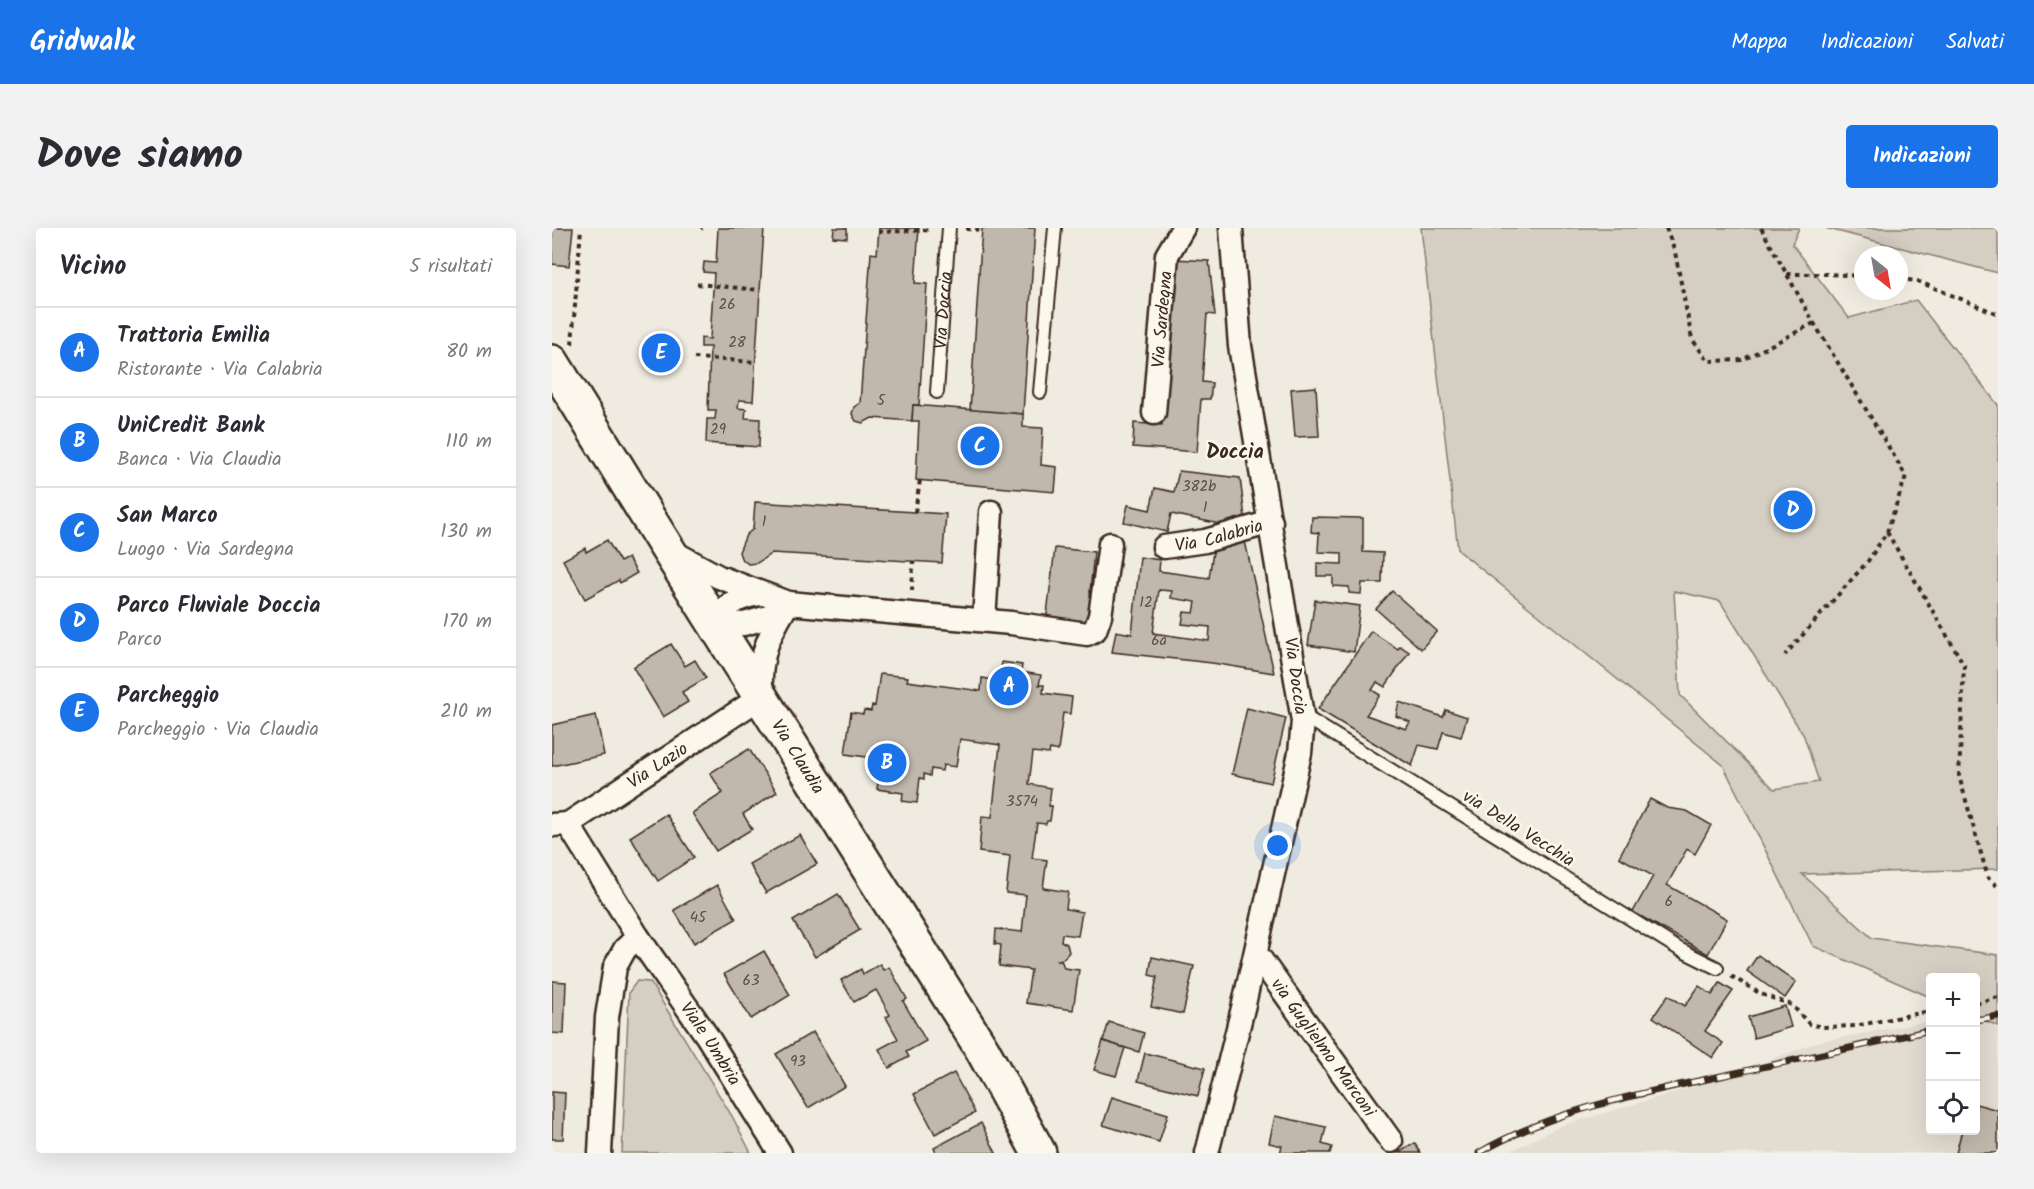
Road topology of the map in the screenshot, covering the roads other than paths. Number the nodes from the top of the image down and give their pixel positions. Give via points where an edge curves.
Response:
1 (950, 228) edge
2 (1054, 228) edge
3 (1183, 228) edge
4 (1231, 228) edge
5 (562, 353) edge
6 (937, 392) dead end
7 (1040, 392) dead end
8 (1154, 413) dead end
9 (991, 512) dead end
10 (1271, 522) junction
11 (1110, 544) dead end
12 (1164, 547) dead end
13 (667, 549) junction
14 (762, 594) junction
15 (785, 608) junction
16 (984, 620) junction
17 (713, 622) junction
18 (761, 697) junction
19 (1304, 716) junction
20 (560, 824) edge
21 (638, 937) junction
22 (1256, 953) junction
23 (1717, 968) road end
24 (1391, 1141) dead end
25 (600, 1153) edge
26 (780, 1153) edge
27 (1039, 1153) edge
28 (1206, 1153) edge

1 - 6 lane, Via Doccia
2 - 7 lane
3 - 8 street, Via Sardegna via 1167,255
4 - 10 street, Via Doccia via 1240,346
5 - 13 main road, Via Claudia
9 - 16 street
10 - 12 street, Via Calabria via 1205,541
10 - 19 street, Via Doccia
11 - 16 street via 1095,630 1087,634
13 - 14 street via 718,577
13 - 17 main road, Via Claudia
14 - 15 street
14 - 17 street via 732,602
15 - 16 street
15 - 17 street via 744,624
15 - 18 street via 763,654
17 - 18 main road, Via Claudia
18 - 20 street, Via Lazio
18 - 27 main road, Via Claudia via 982,1049
19 - 22 street, Via Doccia via 1300,753
19 - 23 lane, via Della Vecchia via 1679,949
20 - 21 street, Viale Umbria
21 - 25 street via 625,949 615,968 608,1017
21 - 26 street, Viale Umbria via 707,1036
22 - 24 street, via Guglielmo Marconi
22 - 28 street, Via Doccia

